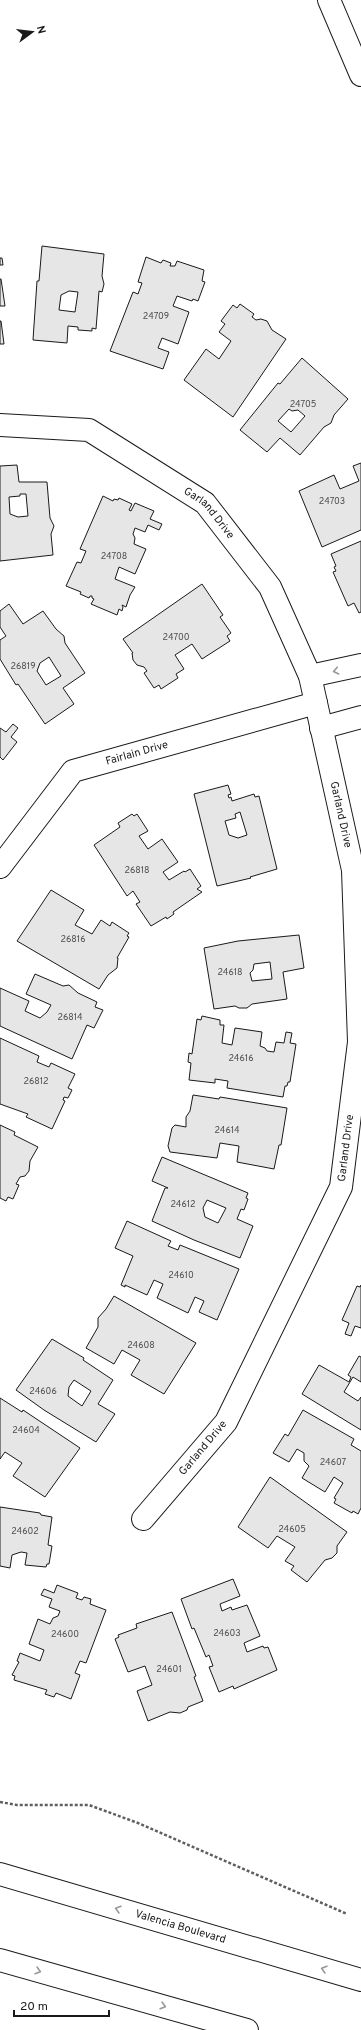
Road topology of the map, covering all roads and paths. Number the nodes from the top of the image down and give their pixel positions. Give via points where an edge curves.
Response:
1 (329, 0) edge
2 (361, 75) edge
3 (0, 425) edge
4 (361, 665) edge
5 (310, 676) junction
6 (316, 703) junction
7 (361, 717) edge
8 (321, 728) junction
9 (0, 867) edge
10 (143, 1519) dead end
11 (0, 1802) edge
12 (0, 1874) edge
13 (347, 1914) dead end
14 (0, 1960) edge
15 (361, 1980) edge
16 (247, 2030) edge

1 - 2 street
3 - 5 street, Garland Drive via 89,430 205,503 270,587
4 -> 5 street
5 - 6 street, Garland Drive
6 - 8 street, Garland Drive
6 - 9 street, Fairlain Drive via 73,771
7 - 8 street
8 - 10 street, Garland Drive via 353,870 359,1042 341,1187 226,1422
11 - 13 path via 17,1805 89,1805 138,1823
15 -> 12 street, Valencia Boulevard
14 -> 16 street

